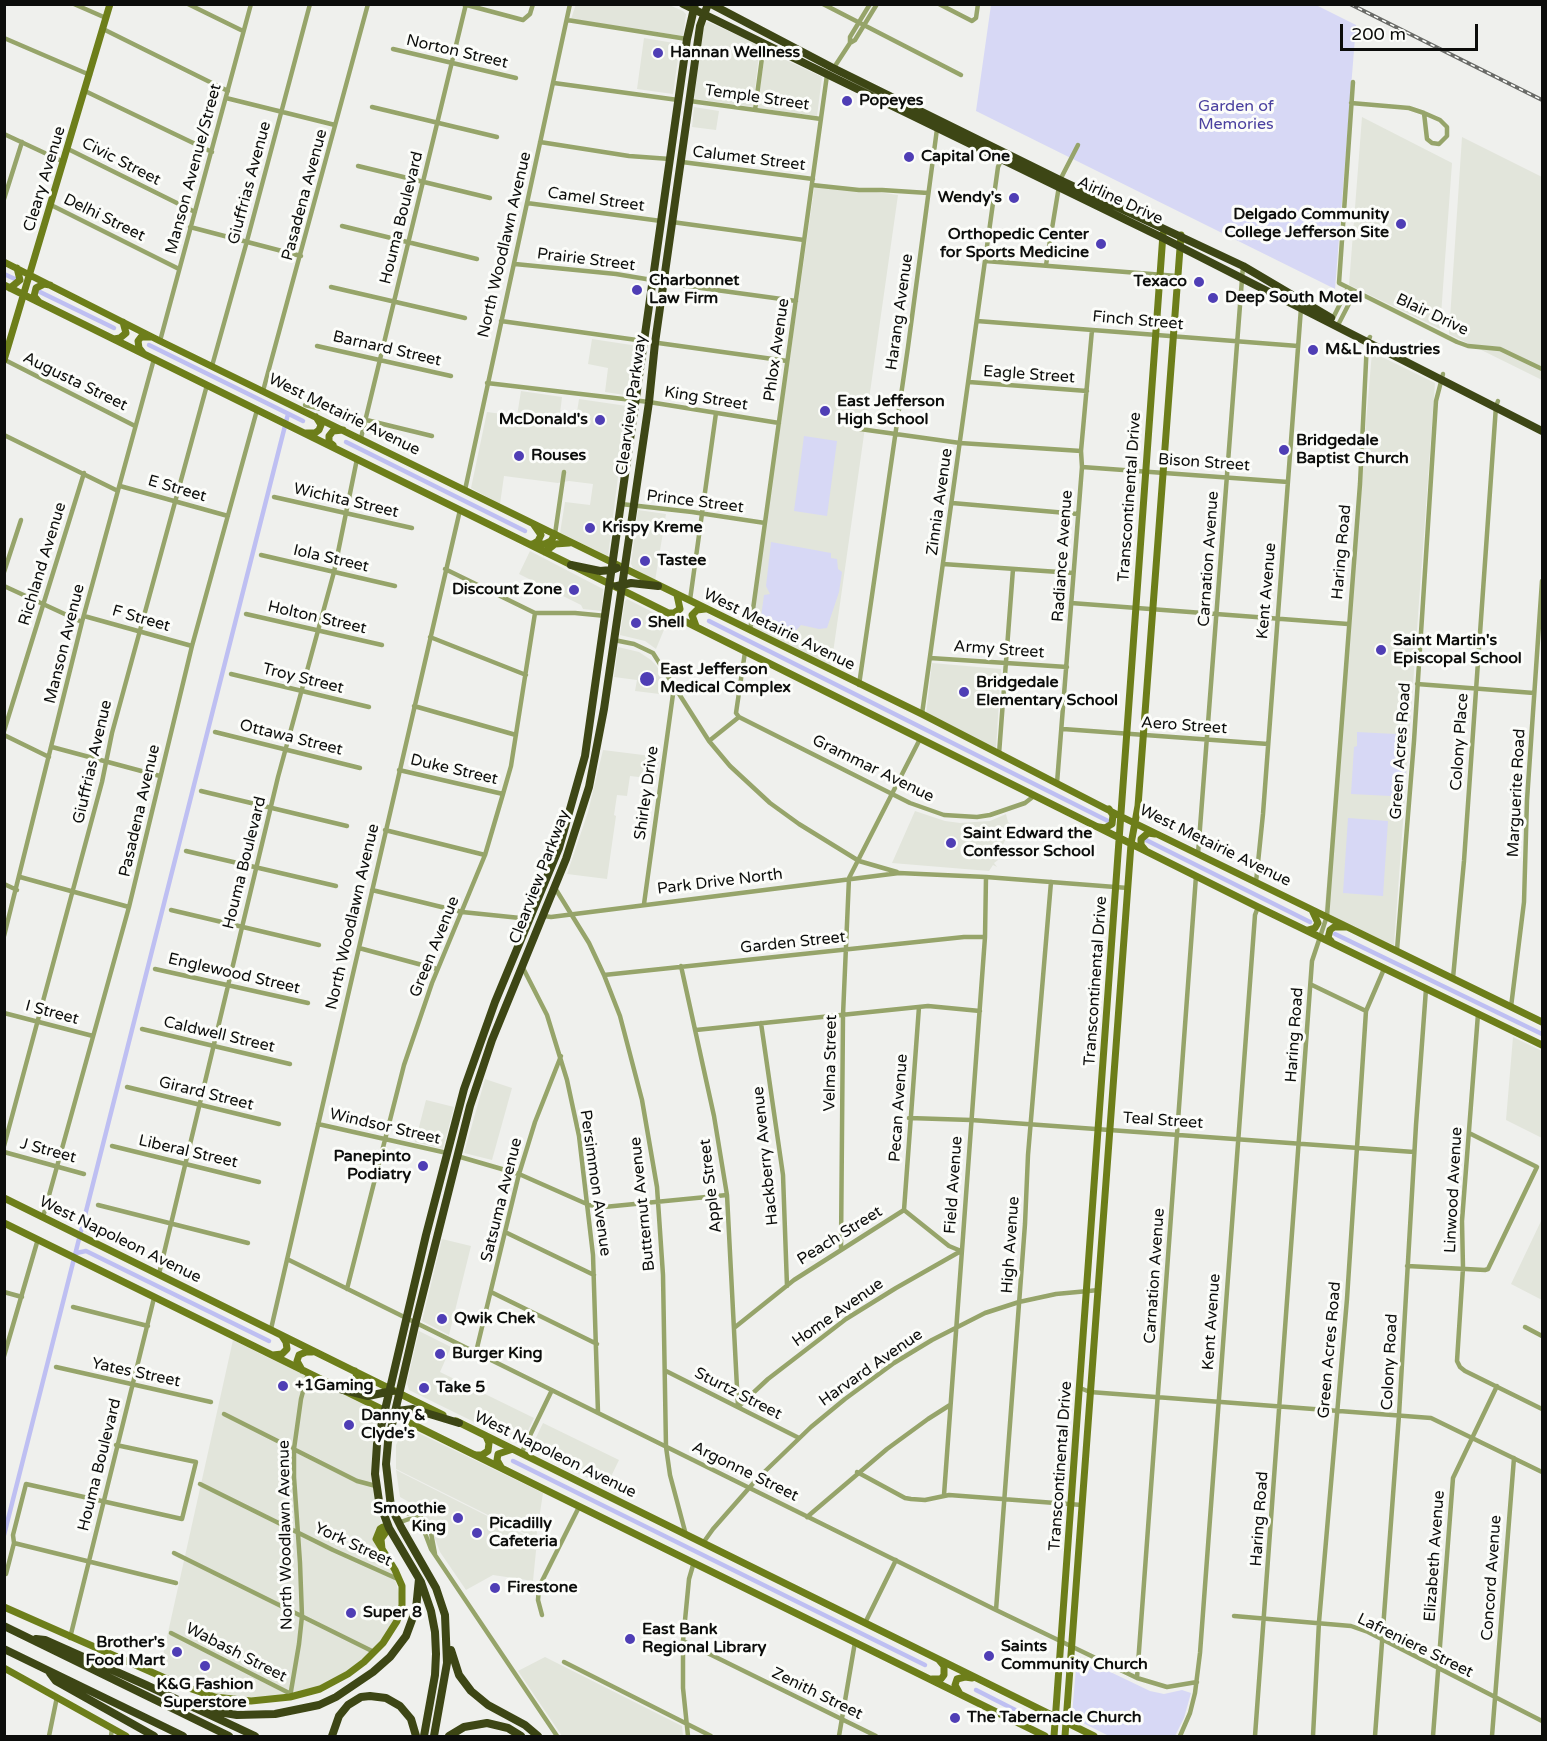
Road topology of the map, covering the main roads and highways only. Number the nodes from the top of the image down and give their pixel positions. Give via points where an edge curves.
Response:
1 (110, 4) edge
2 (683, 4) edge
3 (709, 4) edge
4 (694, 7) edge
5 (703, 14) junction
6 (830, 71) junction
7 (670, 159) junction
8 (1060, 184) junction
9 (673, 217) junction
10 (1165, 228) junction
11 (1181, 235) junction
12 (1162, 238) junction
13 (1179, 246) junction
14 (4, 262) edge
15 (17, 268) junction
16 (30, 274) junction
17 (52, 285) junction
18 (8, 287) edge
19 (24, 295) junction
20 (39, 302) junction
21 (1302, 306) junction
22 (123, 322) junction
23 (114, 339) junction
24 (158, 340) junction
25 (143, 354) junction
26 (4, 360) edge
27 (1497, 404) junction
28 (311, 414) junction
29 (1542, 425) edge
30 (295, 429) junction
31 (1542, 431) edge
32 (348, 432) junction
33 (341, 452) junction
34 (628, 457) junction
35 (640, 458) junction
36 (534, 524) junction
37 (555, 534) junction
38 (530, 544) junction
39 (558, 544) junction
40 (574, 544) junction
41 (545, 552) junction
42 (558, 558) junction
43 (571, 565) junction
44 (617, 567) junction
45 (617, 586) junction
46 (658, 586) junction
47 (677, 595) junction
48 (705, 609) junction
49 (668, 613) junction
50 (698, 628) junction
51 (603, 634) junction
52 (610, 661) junction
53 (1108, 809) junction
54 (1120, 816) junction
55 (1135, 822) junction
56 (1094, 826) junction
57 (1158, 834) junction
58 (1119, 838) junction
59 (1131, 844) junction
60 (1148, 853) junction
61 (547, 881) junction
62 (1308, 907) junction
63 (544, 916) junction
64 (530, 919) junction
65 (1302, 928) junction
66 (1353, 929) junction
67 (1333, 943) junction
68 (523, 962) junction
69 (1542, 1022) edge
70 (1542, 1045) edge
71 (452, 1133) junction
72 (447, 1153) junction
73 (457, 1156) junction
74 (452, 1177) junction
75 (4, 1198) edge
76 (4, 1223) edge
77 (1086, 1317) junction
78 (1097, 1319) junction
79 (280, 1334) junction
80 (318, 1353) junction
81 (271, 1355) junction
82 (355, 1371) junction
83 (305, 1372) junction
84 (340, 1389) junction
85 (393, 1391) junction
86 (391, 1414) junction
87 (459, 1423) junction
88 (486, 1436) junction
89 (513, 1449) junction
90 (473, 1455) junction
91 (502, 1469) junction
92 (379, 1501) junction
93 (397, 1521) junction
94 (389, 1528) junction
95 (413, 1548) junction
96 (419, 1579) junction
97 (4, 1607) edge
98 (4, 1626) edge
99 (29, 1639) junction
100 (447, 1640) junction
101 (4, 1649) edge
102 (939, 1659) junction
103 (4, 1668) edge
104 (46, 1669) junction
105 (977, 1678) junction
106 (929, 1679) junction
107 (960, 1694) junction
108 (195, 1708) junction
109 (1055, 1717) junction
110 (1066, 1722) junction
111 (141, 1728) junction
112 (112, 1733) edge
113 (126, 1737) edge
114 (154, 1737) edge
115 (160, 1737) edge
116 (183, 1737) edge
117 (229, 1737) edge
118 (255, 1737) edge
119 (332, 1737) edge
120 (416, 1737) edge
121 (424, 1737) edge
122 (434, 1737) edge
123 (449, 1737) edge
124 (521, 1737) edge
125 (538, 1737) edge
126 (1045, 1737) edge
127 (1054, 1737) edge
128 (1065, 1737) edge
129 (1094, 1737) edge

1 - 16 main road, Cleary Avenue
2 - 4 highway, Airline Drive
3 - 5 highway, Clearview Parkway
3 - 6 highway, Airline Drive
4 - 5 highway, Airline Drive
4 - 7 highway, Clearview Parkway
5 - 6 highway, Airline Drive
5 - 9 highway, Clearview Parkway
6 - 8 highway, Airline Drive
7 - 9 highway via 676,165
7 - 34 highway, Clearview Parkway
8 - 10 highway, Airline Drive
8 - 12 highway, Airline Drive
9 - 35 highway, Clearview Parkway
10 - 11 highway, Airline Drive
10 - 12 main road, Transcontinental Drive
11 - 13 main road, Transcontinental Drive
11 - 21 highway, Airline Drive via 1243,266
12 - 13 highway, Airline Drive
12 - 54 main road, Transcontinental Drive
13 - 21 highway, Airline Drive
13 - 55 main road, Transcontinental Drive
14 - 15 main road, West Metairie Avenue
15 - 16 main road, West Metairie Avenue
15 - 18 main road via 20,280
16 - 17 main road, West Metairie Avenue
16 - 19 main road, Cleary Avenue
17 - 20 main road via 36,288 34,297
17 - 22 main road, West Metairie Avenue
18 - 19 main road, West Metairie Avenue
19 - 20 main road, West Metairie Avenue
19 - 26 main road, Cleary Avenue
20 - 23 main road, West Metairie Avenue
21 - 27 highway, Airline Drive
22 - 23 main road via 126,333
22 - 24 main road, West Metairie Avenue
23 - 25 main road, West Metairie Avenue
24 - 25 main road via 141,337 138,341
24 - 28 main road, West Metairie Avenue
25 - 30 main road, West Metairie Avenue
27 - 29 highway, Airline Drive
27 - 31 highway, Airline Drive
28 - 30 main road via 321,425 315,433
28 - 32 main road, West Metairie Avenue
30 - 33 main road, West Metairie Avenue
32 - 33 main road via 333,431 329,436 329,442
32 - 36 main road, West Metairie Avenue
33 - 38 main road, West Metairie Avenue
34 - 35 highway
34 - 44 highway, Clearview Parkway
35 - 44 highway, Clearview Parkway via 626,555
36 - 37 main road, West Metairie Avenue
36 - 38 main road via 541,535
37 - 38 main road via 545,544
37 - 40 main road, West Metairie Avenue
38 - 41 main road, West Metairie Avenue
39 - 40 main road
39 - 41 main road
39 - 42 main road via 554,551
40 - 44 main road, West Metairie Avenue
41 - 42 main road, West Metairie Avenue
42 - 43 main road, West Metairie Avenue
43 - 44 highway via 600,571
43 - 45 main road, West Metairie Avenue
44 - 45 highway, Clearview Parkway
44 - 46 main road, West Metairie Avenue
45 - 46 highway
45 - 49 main road, West Metairie Avenue
45 - 51 highway, Clearview Parkway via 609,597
45 - 52 highway, Clearview Parkway
46 - 47 main road, West Metairie Avenue
47 - 48 main road, West Metairie Avenue
47 - 49 main road via 680,609
48 - 50 main road via 692,615
48 - 53 main road, West Metairie Avenue
49 - 50 main road, West Metairie Avenue
50 - 56 main road, West Metairie Avenue
51 - 52 highway via 608,638 605,656
51 - 61 highway, Clearview Parkway via 585,756
52 - 63 highway, Clearview Parkway via 589,788
53 - 54 main road, West Metairie Avenue
53 - 56 main road via 1113,824 1105,828
54 - 55 main road, West Metairie Avenue
54 - 58 main road, Transcontinental Drive
55 - 57 main road, West Metairie Avenue
55 - 59 main road, Transcontinental Drive
56 - 58 main road, West Metairie Avenue
57 - 60 main road via 1148,833 1140,839
57 - 62 main road, West Metairie Avenue
58 - 59 main road, West Metairie Avenue
58 - 77 main road, Transcontinental Drive
59 - 60 main road, West Metairie Avenue
59 - 78 main road, Transcontinental Drive
60 - 65 main road, West Metairie Avenue
61 - 63 highway via 540,910
61 - 64 highway, Clearview Parkway
62 - 65 main road via 1318,923 1310,930
62 - 66 main road, West Metairie Avenue
63 - 68 highway, Clearview Parkway
64 - 68 highway via 535,923
64 - 71 highway, Clearview Parkway via 477,1049
65 - 67 main road, West Metairie Avenue
66 - 67 main road via 1342,926 1330,930 1328,938
66 - 69 main road, West Metairie Avenue
67 - 70 main road, West Metairie Avenue
68 - 73 highway, Clearview Parkway via 482,1067
71 - 72 highway, Clearview Parkway
71 - 73 highway via 452,1152
72 - 74 highway via 451,1157
72 - 85 highway, Clearview Parkway via 406,1317
73 - 74 highway, Clearview Parkway
74 - 85 highway, Clearview Parkway via 402,1382
75 - 79 main road, West Napoleon Avenue
76 - 81 main road
77 - 78 main road
77 - 109 main road, Transcontinental Drive
78 - 110 main road, Transcontinental Drive
79 - 80 main road, West Napoleon Avenue
79 - 81 main road via 287,1349
80 - 82 main road, West Napoleon Avenue
80 - 83 main road via 299,1355 297,1361
81 - 83 main road
82 - 84 main road via 357,1383
82 - 85 main road, West Napoleon Avenue
83 - 84 main road
84 - 85 highway via 370,1396
84 - 86 main road
85 - 86 highway, Clearview Parkway
85 - 87 main road, West Napoleon Avenue
86 - 87 highway via 420,1409
86 - 90 main road
86 - 92 highway, Clearview Parkway via 381,1424 376,1459
86 - 93 highway, Clearview Parkway via 386,1464
87 - 88 main road, West Napoleon Avenue
88 - 89 main road, West Napoleon Avenue
88 - 90 main road via 488,1451
89 - 91 main road via 498,1454
89 - 102 main road, West Napoleon Avenue
90 - 91 main road
91 - 106 main road
92 - 93 highway
92 - 94 highway, Clearview Parkway
93 - 95 highway, Clearview Parkway
94 - 95 highway
94 - 96 highway, Clearview Parkway
94 - 97 main road via 381,1539 382,1549 400,1580 402,1605 397,1621 387,1639 364,1662 320,1689 251,1701 215,1697
95 - 100 highway, Clearview Parkway via 436,1588 445,1615
96 - 108 highway via 416,1608 406,1636 390,1657 336,1698 275,1714
96 - 121 highway, Clearview Parkway via 431,1611 436,1654
98 - 99 highway
99 - 108 highway via 45,1640
99 - 117 highway
100 - 122 highway, Clearview Parkway via 447,1663
100 - 125 highway via 459,1675 471,1691
101 - 104 highway
102 - 105 main road, West Napoleon Avenue
102 - 106 main road via 944,1675 941,1679
103 - 112 main road
104 - 111 highway via 56,1681
104 - 116 highway
105 - 107 main road via 957,1680 955,1685
105 - 109 main road, West Napoleon Avenue
106 - 107 main road
107 - 126 main road
108 - 118 highway
109 - 110 main road, West Napoleon Avenue
109 - 127 main road, Transcontinental Drive
110 - 128 main road, Transcontinental Drive
110 - 129 main road, West Napoleon Avenue
111 - 114 highway
111 - 115 highway
112 - 113 main road
119 - 120 highway via 339,1716 354,1700 370,1696 394,1702 406,1713
123 - 124 highway via 471,1725 487,1723 508,1728

